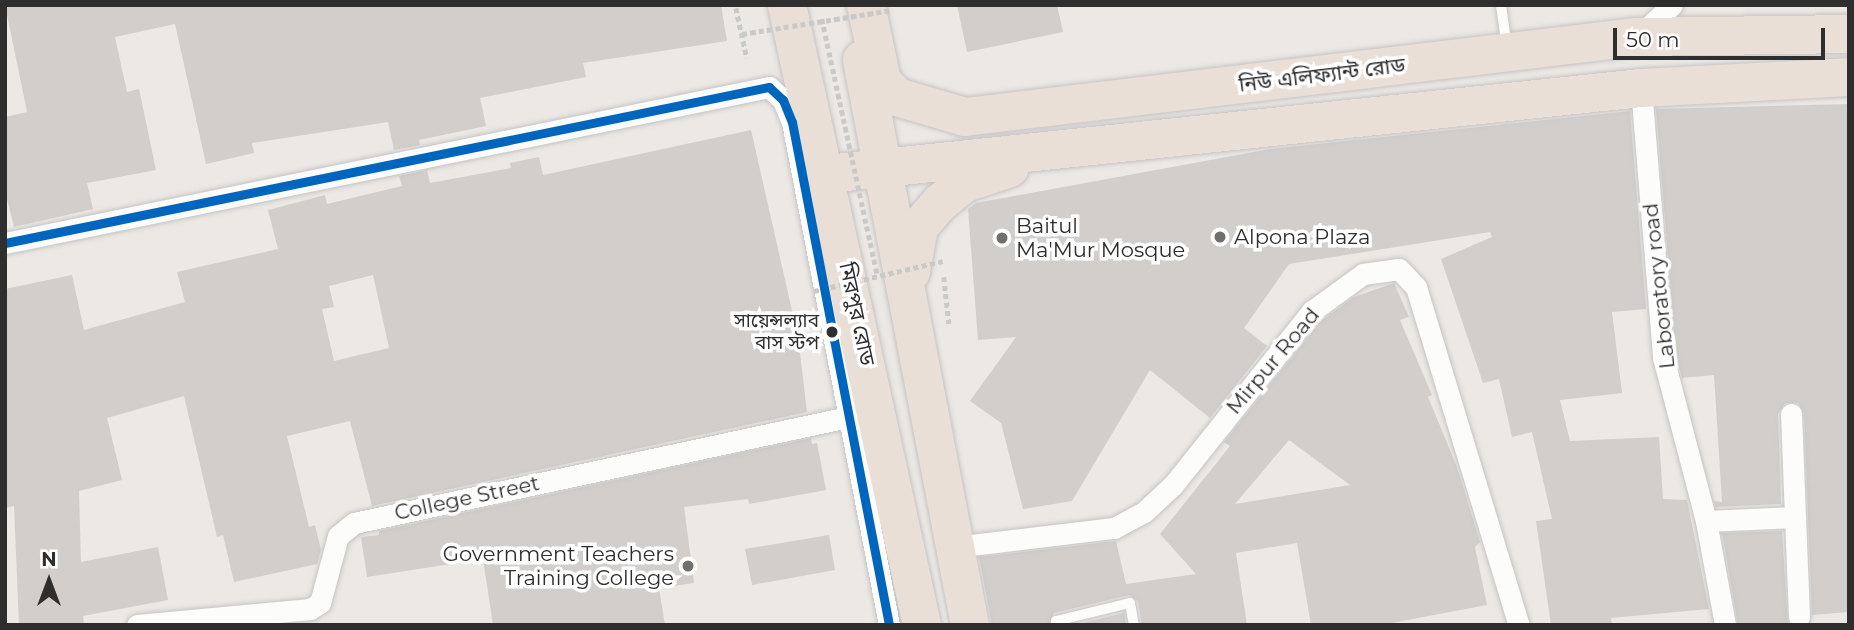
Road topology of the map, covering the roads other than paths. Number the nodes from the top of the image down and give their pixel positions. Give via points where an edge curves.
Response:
1 (787, 5) edge
2 (1501, 5) edge
3 (1672, 5) edge
4 (879, 7) edge
5 (836, 12) edge
6 (1849, 33) edge
7 (1637, 37) junction
8 (1507, 53) junction
9 (1849, 77) edge
10 (1642, 89) junction
11 (1110, 143) junction
12 (885, 166) junction
13 (827, 174) junction
14 (5, 243) edge
15 (892, 283) junction
16 (864, 414) junction
17 (1791, 414) dead end
18 (1794, 517) junction
19 (1706, 521) junction
20 (954, 547) junction
21 (1799, 617) dead end
22 (137, 625) edge
23 (889, 625) edge
24 (922, 625) edge
25 (970, 625) edge
26 (1057, 625) edge
27 (1134, 625) edge
28 (1519, 625) edge
29 (1725, 625) edge

1 - 13 highway, মিরপুর রোড
2 - 8 lane
3 - 7 street
4 - 8 highway, নিউ এলিফ্যান্ট রোড via 882,81 897,97 965,117
5 - 12 highway
6 - 7 highway, নিউ এলিফ্যান্ট রোড
7 - 8 highway, নিউ এলিফ্যান্ট রোড
9 - 10 highway
10 - 11 highway
10 - 19 street, Laboratory road via 1663,357
11 - 12 highway
11 - 15 highway via 965,183 919,227
12 - 13 highway
12 - 15 highway
13 - 16 highway, মিরপুর রোড
14 - 16 street via 762,85 783,100 792,122
15 - 20 highway
16 - 22 street, College Street via 354,523 338,536 320,603 310,609
16 - 23 street
16 - 24 highway, মিরপুর রোড
17 - 18 street
18 - 19 street
18 - 21 street
19 - 29 street, Laboratory road
20 - 25 highway
20 - 28 street, Mirpur Road via 1114,528 1144,512 1174,485 1312,311 1363,274 1399,269 1416,287
26 - 27 lane via 1056,621 1130,603

